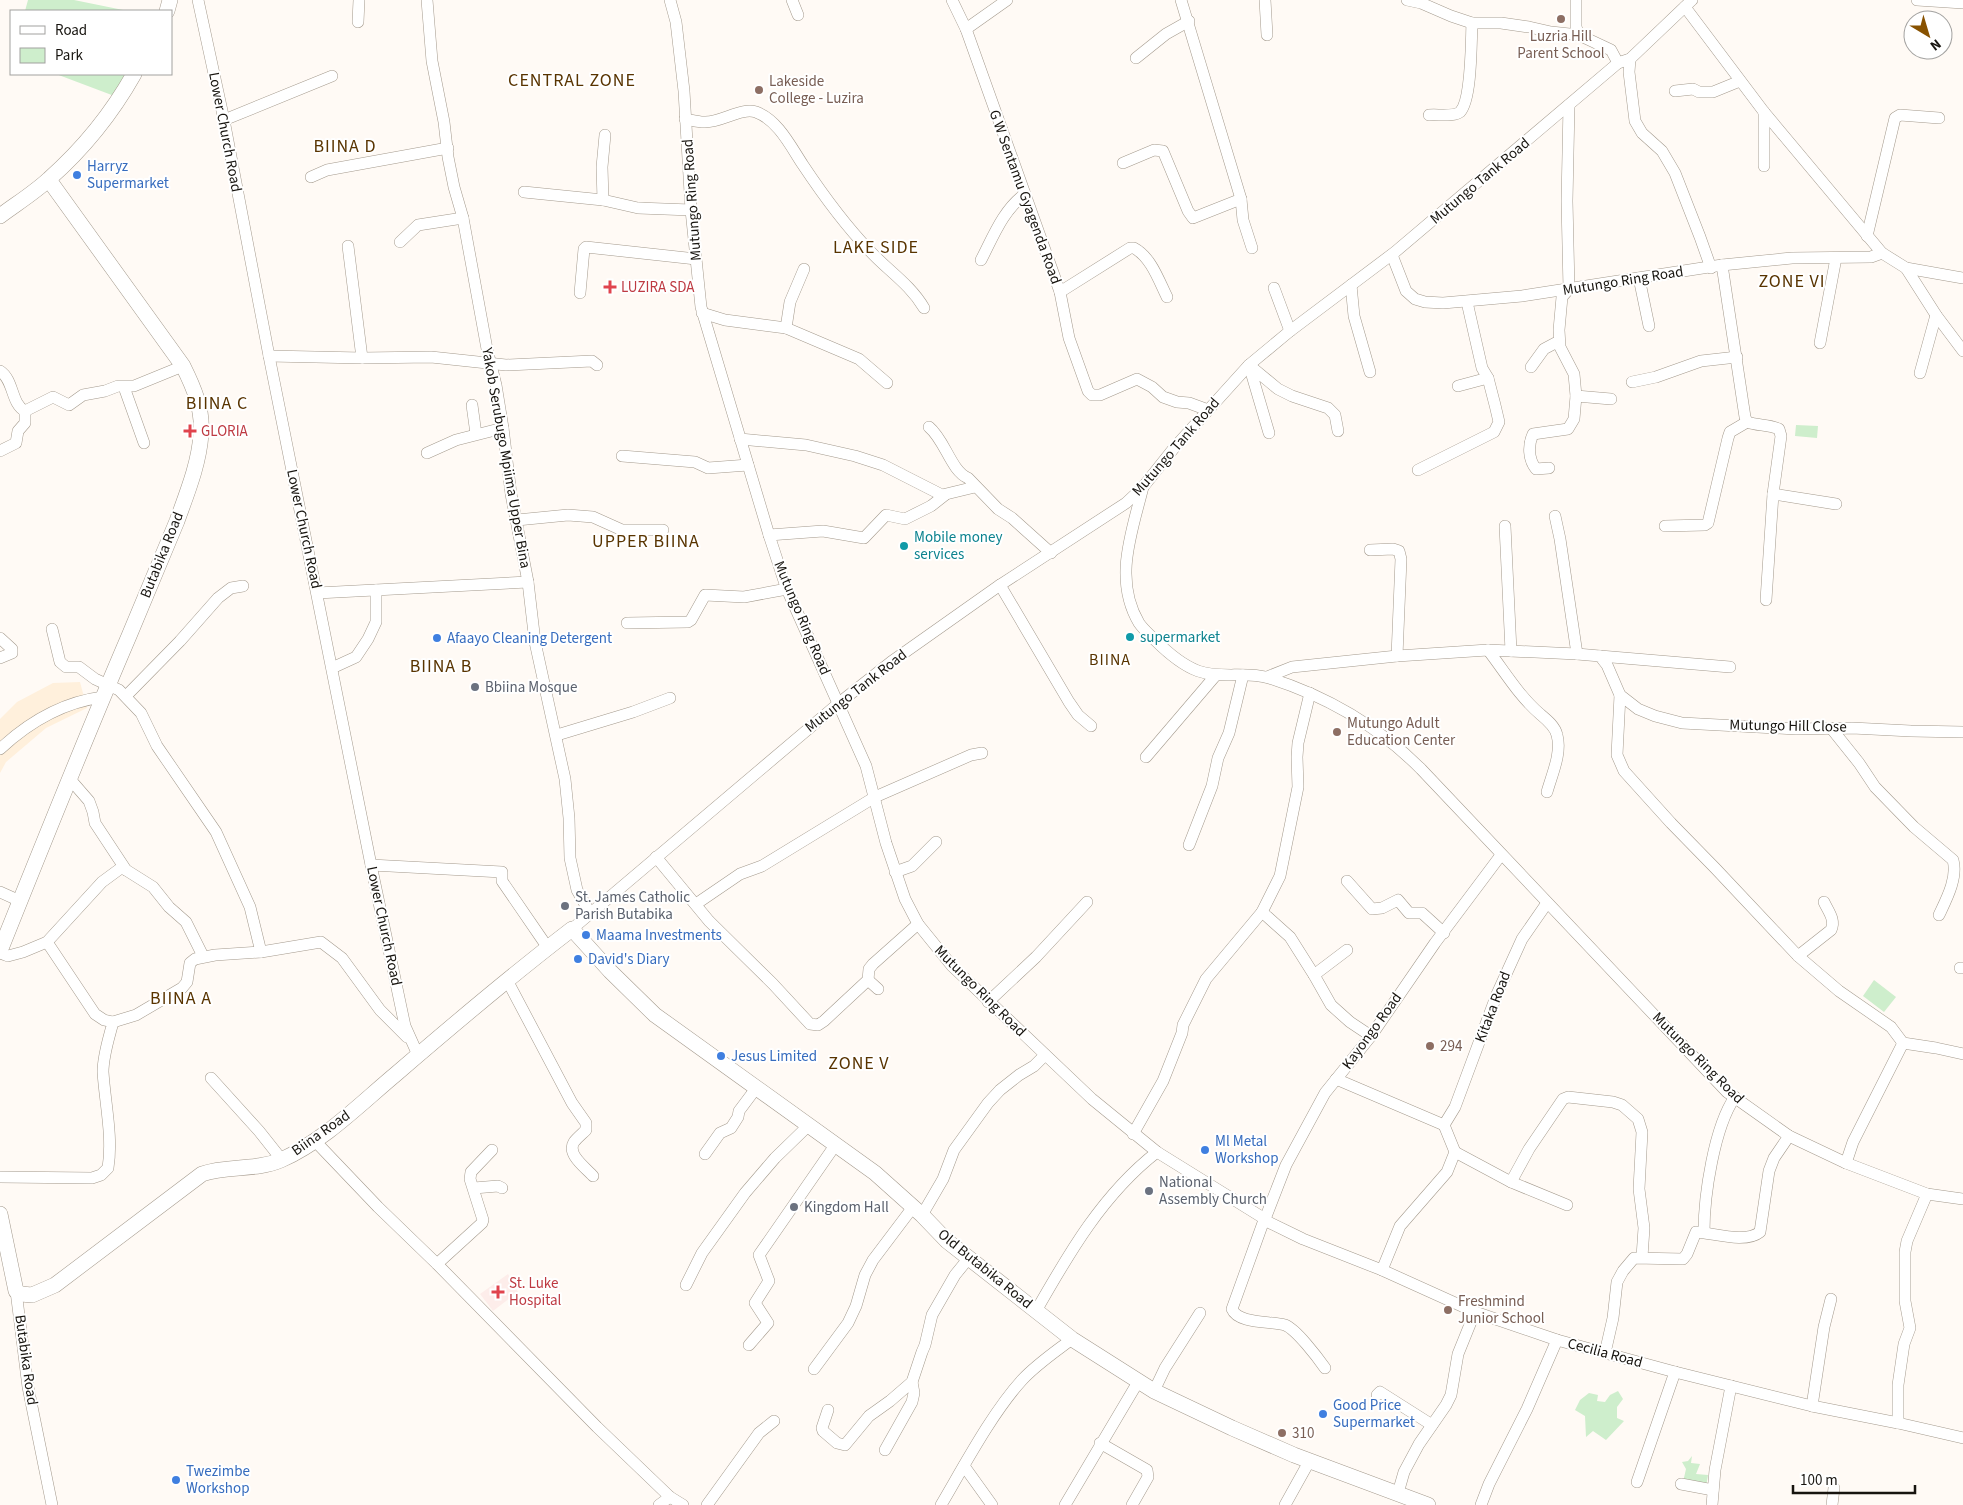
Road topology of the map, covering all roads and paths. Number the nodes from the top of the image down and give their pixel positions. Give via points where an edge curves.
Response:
1 (198, 0) edge
2 (359, 0) edge
3 (427, 0) edge
4 (670, 0) edge
5 (792, 0) edge
6 (952, 0) edge
7 (1007, 0) edge
8 (1181, 0) edge
9 (1264, 0) edge
10 (1407, 0) edge
11 (1576, 0) edge
12 (1917, 0) edge
13 (1688, 3) edge
14 (1963, 3) edge
15 (798, 15) dead end
16 (1189, 21) junction
17 (358, 22) dead end
18 (1472, 23) junction
19 (966, 29) junction
20 (1267, 35) dead end
21 (1579, 35) junction
22 (1136, 58) dead end
23 (1630, 59) junction
24 (1618, 64) junction
25 (133, 75) edge
26 (332, 76) dead end
27 (1740, 81) junction
28 (1676, 92) dead end
29 (1569, 105) junction
30 (1764, 112) junction
31 (1428, 115) dead end
32 (1939, 118) dead end
33 (686, 119) junction
34 (224, 120) junction
35 (605, 135) dead end
36 (448, 148) junction
37 (1123, 163) dead end
38 (1764, 166) dead end
39 (311, 177) dead end
40 (49, 180) junction
41 (524, 192) dead end
42 (1025, 194) junction
43 (1241, 199) junction
44 (603, 200) junction
45 (691, 210) junction
46 (0, 216) edge
47 (463, 218) junction
48 (1867, 236) junction
49 (400, 242) dead end
50 (348, 246) dead end
51 (1252, 248) dead end
52 (1882, 253) junction
53 (1392, 255) junction
54 (1836, 258) junction
55 (696, 259) junction
56 (980, 260) dead end
57 (1716, 266) junction
58 (1906, 268) junction
59 (804, 269) dead end
60 (1639, 278) junction
61 (1963, 278) edge
62 (1351, 286) junction
63 (1274, 288) dead end
64 (1570, 290) junction
65 (1060, 292) junction
66 (580, 293) dead end
67 (1167, 297) dead end
68 (1467, 302) junction
69 (924, 308) dead end
70 (702, 313) junction
71 (1936, 315) junction
72 (1649, 326) dead end
73 (786, 328) junction
74 (1290, 332) junction
75 (1559, 341) junction
76 (1820, 343) dead end
77 (1963, 351) edge
78 (268, 356) junction
79 (1737, 357) junction
80 (362, 358) junction
81 (491, 364) junction
82 (597, 365) dead end
83 (1249, 365) junction
84 (182, 366) junction
85 (1531, 367) dead end
86 (0, 371) edge
87 (1370, 372) dead end
88 (1920, 373) dead end
89 (1488, 378) junction
90 (1632, 382) dead end
91 (887, 383) dead end
92 (1458, 386) dead end
93 (124, 387) junction
94 (1576, 396) junction
95 (1610, 399) dead end
96 (472, 405) dead end
97 (1208, 410) junction
98 (25, 411) junction
99 (1747, 422) junction
100 (928, 427) dead end
101 (503, 428) junction
102 (1338, 431) dead end
103 (1269, 433) dead end
104 (476, 434) junction
105 (740, 439) junction
106 (144, 443) dead end
107 (0, 451) edge
108 (427, 453) dead end
109 (622, 456) dead end
110 (748, 465) junction
111 (1549, 468) dead end
112 (1418, 470) dead end
113 (975, 487) junction
114 (1143, 487) junction
115 (1773, 494) junction
116 (945, 495) junction
117 (1836, 504) dead end
118 (1555, 516) dead end
119 (517, 520) junction
120 (1505, 526) dead end
121 (1665, 526) dead end
122 (663, 530) dead end
123 (769, 535) junction
124 (1370, 550) dead end
125 (1051, 553) junction
126 (528, 582) junction
127 (243, 586) dead end
128 (1000, 586) junction
129 (787, 589) junction
130 (376, 590) junction
131 (317, 593) junction
132 (1766, 600) dead end
133 (628, 623) dead end
134 (52, 629) dead end
135 (0, 638) edge
136 (1488, 650) junction
137 (1511, 651) junction
138 (1577, 654) junction
139 (1397, 656) junction
140 (1600, 656) junction
141 (0, 658) edge
142 (1730, 667) dead end
143 (332, 668) junction
144 (1216, 674) junction
145 (1244, 675) junction
146 (1267, 677) junction
147 (105, 691) junction
148 (1310, 693) junction
149 (1620, 695) junction
150 (126, 696) junction
151 (670, 698) dead end
152 (839, 703) junction
153 (1090, 726) dead end
154 (1832, 728) junction
155 (1963, 732) edge
156 (556, 735) junction
157 (0, 749) edge
158 (982, 753) dead end
159 (1146, 757) dead end
160 (69, 778) junction
161 (1547, 792) dead end
162 (875, 796) junction
163 (936, 842) dead end
164 (1189, 844) dead end
165 (1501, 855) junction
166 (656, 857) junction
167 (371, 864) junction
168 (126, 870) junction
169 (895, 872) junction
170 (1347, 881) dead end
171 (0, 892) edge
172 (20, 900) junction
173 (1087, 902) dead end
174 (1824, 902) dead end
175 (1547, 903) junction
176 (696, 904) junction
177 (1262, 912) junction
178 (590, 913) junction
179 (1939, 915) dead end
180 (918, 924) junction
181 (572, 929) junction
182 (1444, 933) junction
183 (47, 942) junction
184 (548, 948) junction
185 (1347, 950) dead end
186 (0, 952) edge
187 (261, 952) junction
188 (203, 956) junction
189 (1798, 956) junction
190 (1314, 975) junction
191 (507, 980) junction
192 (868, 980) junction
193 (878, 989) dead end
194 (988, 1002) junction
195 (113, 1022) junction
196 (1371, 1036) junction
197 (410, 1040) junction
198 (1903, 1043) junction
199 (1963, 1054) edge
200 (1046, 1055) junction
201 (418, 1056) junction
202 (211, 1078) dead end
203 (1336, 1079) junction
204 (757, 1087) junction
205 (1735, 1098) junction
206 (808, 1125) junction
207 (1444, 1126) junction
208 (1133, 1134) junction
209 (1789, 1136) junction
210 (315, 1141) junction
211 (836, 1144) junction
212 (492, 1150) dead end
213 (1157, 1152) junction
214 (1454, 1152) junction
215 (705, 1154) dead end
216 (282, 1160) junction
217 (1846, 1163) junction
218 (593, 1176) dead end
219 (0, 1177) edge
220 (1511, 1182) junction
221 (474, 1188) junction
222 (502, 1188) dead end
223 (1927, 1194) junction
224 (1963, 1199) edge
225 (1568, 1206) dead end
226 (917, 1211) junction
227 (0, 1214) edge
228 (1264, 1219) junction
229 (1704, 1232) junction
230 (3, 1249) edge
231 (1642, 1257) junction
232 (968, 1258) junction
233 (437, 1264) junction
234 (1382, 1270) junction
235 (686, 1285) dead end
236 (16, 1291) junction
237 (1831, 1300) dead end
238 (1036, 1311) junction
239 (1475, 1312) junction
240 (1200, 1313) dead end
241 (1072, 1339) junction
242 (1557, 1340) junction
243 (749, 1345) dead end
244 (1605, 1352) junction
245 (1325, 1368) dead end
246 (814, 1369) dead end
247 (1675, 1372) junction
248 (912, 1382) junction
249 (1138, 1382) junction
250 (1732, 1386) junction
251 (1154, 1391) junction
252 (1377, 1395) dead end
253 (1812, 1406) junction
254 (828, 1410) dead end
255 (774, 1421) dead end
256 (1898, 1423) junction
257 (1432, 1425) junction
258 (1963, 1438) edge
259 (1100, 1443) junction
260 (885, 1450) dead end
261 (1310, 1460) junction
262 (964, 1466) junction
263 (1637, 1482) dead end
264 (1681, 1484) dead end
265 (1834, 1488) dead end
266 (1713, 1490) junction
267 (1398, 1493) junction
268 (670, 1497) junction
269 (52, 1505) edge
270 (659, 1505) edge
271 (683, 1505) edge
272 (707, 1505) edge
273 (941, 1505) edge
274 (992, 1505) edge
275 (1065, 1505) edge
276 (1132, 1505) edge
277 (1285, 1505) edge
278 (1428, 1505) edge
279 (1480, 1505) edge
280 (1712, 1505) edge
281 (1832, 1505) edge

1 - 34 street, Lower Church Road
2 - 17 street
3 - 36 street, Yakob Serubugo Mpiima Upper Bina via 432,61
4 - 33 street, Mutungo Ring Road via 676,22
5 - 15 street
6 - 19 street, G W Sentamu Gyagenda Road
7 - 19 street
8 - 16 street
9 - 20 street
10 - 18 street
11 - 21 street
12 - 14 street
13 - 23 street, Mutungo Tank Road
13 - 27 street
16 - 22 street via 1166,34
16 - 43 street
18 - 21 street via 1501,23
18 - 31 street via 1468,94 1462,108 1456,114
19 - 42 street, G W Sentamu Gyagenda Road
21 - 24 street via 1611,50
23 - 24 street, Mutungo Tank Road
23 - 57 street via 1635,122 1662,151
24 - 29 street, Mutungo Tank Road
25 - 40 main road via 84,145
26 - 34 street
27 - 28 street via 1713,92 1693,89
27 - 30 street
29 - 53 street, Mutungo Tank Road
29 - 64 street
30 - 38 street
30 - 48 street
32 - 48 street via 1900,115 1895,118
33 - 45 street, Mutungo Ring Road
33 - 69 street via 705,122 747,110 766,117 791,146 834,209 869,251 908,286
34 - 78 street, Lower Church Road
35 - 44 street
36 - 39 street via 327,170
36 - 47 street, Yakob Serubugo Mpiima Upper Bina
37 - 43 street via 1154,150 1163,150 1193,218
40 - 46 main road
40 - 84 main road, Butabika Road
41 - 44 street
42 - 56 street via 1006,212
42 - 65 street, G W Sentamu Gyagenda Road
43 - 51 street via 1243,220
44 - 45 street via 638,208
45 - 55 street, Mutungo Ring Road
47 - 49 street via 418,225
47 - 81 street, Yakob Serubugo Mpiima Upper Bina
48 - 52 street
50 - 80 street
52 - 54 street, Mutungo Ring Road via 1871,257
52 - 58 street
53 - 62 street, Mutungo Tank Road
53 - 68 street, Mutungo Ring Road via 1406,291 1415,299
54 - 57 street, Mutungo Ring Road via 1792,258
54 - 76 street
55 - 66 street via 586,247
55 - 70 street, Mutungo Ring Road
57 - 60 street, Mutungo Ring Road
57 - 79 street
58 - 61 street
58 - 71 street
59 - 73 street via 790,302
60 - 64 street, Mutungo Ring Road
60 - 72 street
62 - 74 street, Mutungo Tank Road
62 - 87 street via 1354,316
63 - 74 street
64 - 68 street, Mutungo Ring Road
64 - 75 street via 1562,297
65 - 67 street via 1134,248 1144,257
65 - 97 street, G W Sentamu Gyagenda Road via 1069,338 1092,395 1100,395 1137,379 1163,396
68 - 89 street via 1482,368
70 - 73 street via 725,320
70 - 105 street, Mutungo Ring Road
71 - 77 street
71 - 88 street
73 - 91 street via 859,359
74 - 83 street, Mutungo Tank Road
75 - 85 street via 1544,349
75 - 94 street via 1574,374
78 - 80 street
78 - 131 street, Lower Church Road
79 - 90 street via 1701,361
79 - 99 street
80 - 81 street via 431,357
81 - 82 street via 592,361
81 - 101 street, Yakob Serubugo Mpiima Upper Bina
83 - 97 street, Mutungo Tank Road
83 - 102 street via 1278,389 1328,408 1335,416
83 - 103 street
84 - 93 street
84 - 147 main road, Butabika Road via 201,411 198,458 169,540
86 - 98 street via 9,381 20,409
89 - 92 street
89 - 112 street via 1498,422 1494,432
93 - 98 street via 83,395 69,405 51,398
93 - 106 street
94 - 95 street
94 - 111 street via 1574,419 1568,429 1533,434 1529,442 1531,463 1536,469
96 - 104 street
97 - 114 street, Mutungo Tank Road
98 - 107 street via 26,423 18,431 16,443
99 - 115 street via 1779,429 1781,436
99 - 121 street via 1730,432 1708,523
100 - 113 street via 936,433 951,461
101 - 104 street
101 - 119 street, Yakob Serubugo Mpiima Upper Bina
104 - 108 street
105 - 110 street, Mutungo Ring Road
105 - 116 street via 806,445 855,456 884,465
109 - 110 street via 695,462 708,468
110 - 123 street, Mutungo Ring Road
113 - 116 street
113 - 125 street
114 - 125 street, Mutungo Tank Road via 1114,512
114 - 144 street via 1132,526 1125,572 1134,610 1140,624 1184,664
115 - 117 street
115 - 132 street
116 - 123 street via 906,519 886,515 864,538 823,530
118 - 138 street
119 - 122 street via 568,515 593,517 622,530
119 - 126 street, Yakob Serubugo Mpiima Upper Bina
120 - 137 street
123 - 129 street, Mutungo Ring Road
124 - 139 street via 1393,549 1399,552 1401,559
125 - 128 street, Mutungo Tank Road
126 - 130 street
126 - 156 street, Yakob Serubugo Mpiima Upper Bina via 535,642
127 - 150 street via 231,588 218,598
128 - 152 street, Mutungo Tank Road via 891,662
128 - 153 street via 1069,702
129 - 133 street via 744,597 705,595 688,622
129 - 152 street, Mutungo Ring Road
130 - 131 street
130 - 143 street via 376,622 368,639 356,657
131 - 143 street, Lower Church Road
134 - 147 street via 60,662 66,667 79,667
135 - 141 street via 12,653
136 - 137 street
136 - 139 street
136 - 161 street via 1520,694 1557,734 1556,762
137 - 138 street
138 - 140 street
139 - 146 street via 1292,667
140 - 142 street
140 - 149 street
143 - 167 street, Lower Church Road
144 - 145 street
144 - 159 street
145 - 146 street
145 - 164 street via 1212,786
146 - 148 street, Mutungo Ring Road
147 - 150 street via 119,690
147 - 157 street via 34,722
147 - 160 main road, Butabika Road
148 - 165 street, Mutungo Ring Road via 1353,716 1406,754
148 - 177 street via 1298,742 1298,787 1289,838 1280,876
149 - 154 street, Mutungo Hill Close via 1638,709 1682,723
149 - 189 street via 1618,754 1624,772
150 - 187 street via 141,713 157,746 216,832 250,907
151 - 156 street
152 - 162 street, Mutungo Ring Road
152 - 166 street, Mutungo Tank Road
154 - 155 street, Mutungo Hill Close
154 - 179 street via 1875,787 1953,860 1952,881
156 - 178 street, Yakob Serubugo Mpiima Upper Bina via 565,779 573,874 582,901
158 - 162 street
160 - 168 street via 89,801 95,823
160 - 172 main road, Butabika Road
162 - 169 street, Mutungo Ring Road
162 - 176 street via 762,866 740,874
163 - 169 street via 912,866
165 - 175 street, Mutungo Ring Road
165 - 182 street, Kayongo Road
166 - 176 street
166 - 178 street, Mutungo Tank Road
167 - 184 street via 502,872 502,881
167 - 197 street, Lower Church Road
168 - 183 street via 121,868 102,882
168 - 188 street via 153,886 186,922
169 - 180 street, Mutungo Ring Road
170 - 182 street via 1372,909 1398,900 1409,913 1422,913
171 - 172 street
172 - 186 main road, Butabika Road
173 - 194 street
174 - 189 street via 1833,926
175 - 205 street, Mutungo Ring Road
175 - 207 street, Kitaka Road via 1522,939 1497,994 1455,1107
176 - 192 street via 720,933 810,1024 818,1025 824,1021
177 - 190 street via 1290,937
177 - 208 street via 1206,979 1183,1025 1163,1081
178 - 181 street, Mutungo Tank Road
180 - 192 street via 873,964
180 - 194 street, Mutungo Ring Road via 952,966
181 - 184 main road, Biina Road
181 - 204 main road, Old Butabika Road via 642,1003
182 - 196 street, Kayongo Road
183 - 186 street via 8,956
183 - 195 street via 95,1014
184 - 191 main road, Biina Road
185 - 190 street
187 - 188 street
187 - 197 street via 321,942 342,958 380,1010
188 - 195 street via 190,963 187,982 182,988 136,1016
189 - 198 street via 1839,991 1891,1027
190 - 196 street via 1331,1005
191 - 201 main road, Biina Road
191 - 218 street via 572,1103 586,1123 586,1130 574,1141 572,1148 574,1156
192 - 193 street
194 - 200 street, Mutungo Ring Road
195 - 219 street via 103,1071 108,1168 92,1178
196 - 203 street, Kayongo Road
197 - 201 street, Lower Church Road
198 - 199 street
198 - 217 street via 1853,1142
200 - 208 street, Mutungo Ring Road
200 - 226 street via 988,1103 954,1150 943,1179
201 - 210 main road, Biina Road
202 - 216 street
203 - 207 street
203 - 228 street, Kayongo Road via 1295,1146
204 - 206 main road, Old Butabika Road
204 - 215 street via 731,1128 720,1133
205 - 209 street, Mutungo Ring Road
205 - 229 street via 1727,1109 1713,1155
206 - 211 main road, Old Butabika Road
206 - 235 street via 745,1192 702,1253
207 - 214 street
208 - 213 street, Mutungo Ring Road
209 - 217 street, Mutungo Ring Road
209 - 229 street via 1769,1171 1759,1233 1732,1237
210 - 216 main road, Biina Road
210 - 233 street
211 - 226 main road, Old Butabika Road via 875,1173
211 - 243 street via 759,1255 769,1281 755,1303 768,1323
212 - 221 street via 471,1172
213 - 228 street, Mutungo Ring Road
213 - 238 street via 1138,1166 1097,1213 1071,1249
214 - 220 street
214 - 234 street via 1447,1172 1400,1226
216 - 236 main road, Biina Road via 202,1174 55,1285 32,1295
217 - 223 street, Mutungo Ring Road
220 - 225 street
220 - 231 street via 1529,1148 1563,1099 1622,1105 1638,1119 1642,1132 1639,1189 1644,1228
221 - 222 street
221 - 233 street via 482,1223
223 - 224 street, Mutungo Ring Road
223 - 256 street via 1907,1241 1906,1301 1910,1328 1904,1344 1898,1385
226 - 232 main road, Old Butabika Road
226 - 246 street via 873,1260 848,1323
227 - 230 main road, Butabika Road
228 - 234 street, Cecilia Road via 1303,1239
228 - 245 street, Kayongo Road via 1233,1312 1240,1318 1289,1327
229 - 231 street via 1696,1232 1683,1259
230 - 236 main road, Butabika Road
231 - 244 street via 1634,1258 1617,1282
232 - 238 main road, Old Butabika Road
232 - 248 street via 932,1315 926,1346
233 - 268 street via 596,1427
234 - 239 street, Cecilia Road
236 - 269 street, Butabika Road via 28,1387
237 - 253 street
238 - 241 main road, Old Butabika Road
239 - 242 street, Cecilia Road
239 - 257 street via 1458,1354 1451,1395
240 - 251 street
241 - 249 main road, Old Butabika Road
241 - 262 street via 1021,1382 1001,1407
242 - 244 street, Cecilia Road
242 - 279 street
244 - 247 street, Cecilia Road
247 - 250 street, Cecilia Road
247 - 263 street
248 - 254 street via 869,1416 845,1445 837,1443 823,1431
248 - 260 street via 912,1402
249 - 251 main road, Old Butabika Road
249 - 259 street
250 - 253 street, Cecilia Road
250 - 266 street
251 - 261 main road, Old Butabika Road
252 - 257 street via 1380,1392
253 - 256 street, Cecilia Road
255 - 272 street via 759,1433
256 - 258 street, Cecilia Road
257 - 267 street via 1404,1472
259 - 275 street
259 - 276 street via 1146,1470 1148,1477
261 - 267 main road, Old Butabika Road
261 - 277 street
262 - 273 street
262 - 274 street
264 - 266 street
265 - 281 street
266 - 280 street
267 - 278 main road, Old Butabika Road
268 - 270 street
268 - 271 street

